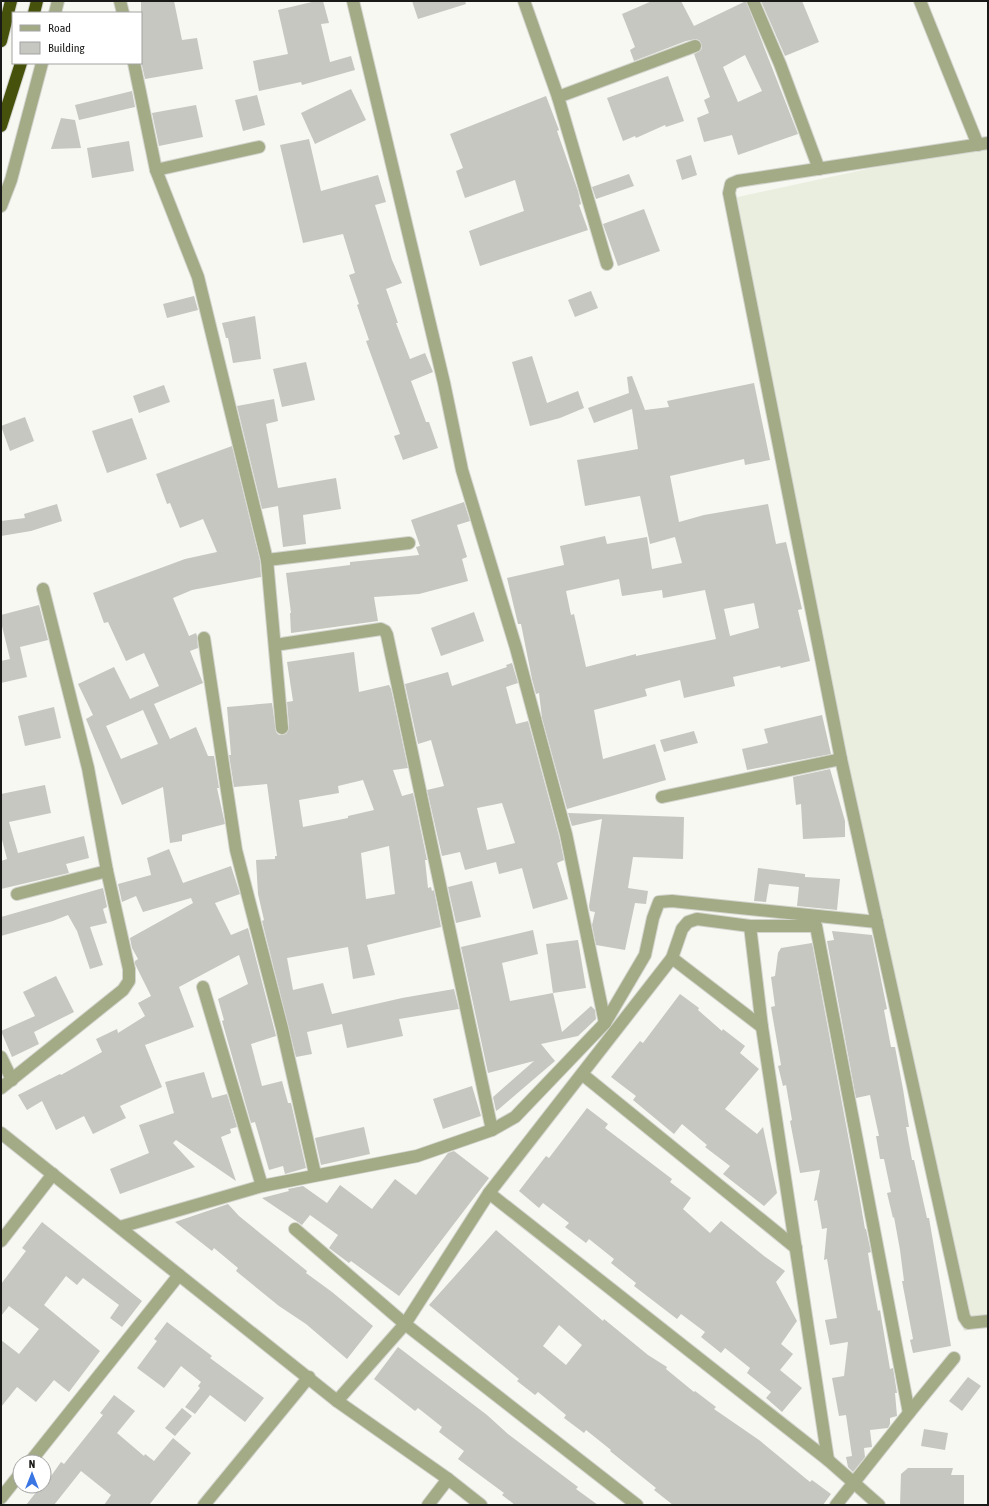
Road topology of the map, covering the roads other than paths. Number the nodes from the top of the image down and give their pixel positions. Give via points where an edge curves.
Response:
1 (11, 1) edge
2 (37, 1) edge
3 (58, 1) edge
4 (120, 1) edge
5 (353, 1) edge
6 (524, 1) edge
7 (753, 1) edge
8 (920, 1) edge
9 (34, 12) edge
10 (55, 12) edge
11 (123, 12) edge
12 (1, 41) edge
13 (695, 46) dead end
14 (21, 64) edge
15 (42, 64) edge
16 (134, 64) edge
17 (558, 97) junction
18 (1, 126) edge
19 (983, 144) edge
20 (259, 147) dead end
21 (819, 169) junction
22 (156, 170) junction
23 (1, 206) edge
24 (608, 264) dead end
25 (409, 543) dead end
26 (267, 560) junction
27 (43, 589) dead end
28 (204, 638) dead end
29 (275, 645) junction
30 (282, 728) dead end
31 (841, 759) junction
32 (662, 797) dead end
33 (107, 871) junction
34 (17, 894) dead end
35 (877, 922) junction
36 (750, 926) junction
37 (672, 958) junction
38 (203, 987) dead end
39 (605, 1023) junction
40 (762, 1027) junction
41 (1, 1057) edge
42 (582, 1074) junction
43 (12, 1080) junction
44 (1, 1088) edge
45 (492, 1130) junction
46 (1, 1133) edge
47 (53, 1174) junction
48 (315, 1174) junction
49 (262, 1186) junction
50 (489, 1193) junction
51 (120, 1227) junction
52 (295, 1229) dead end
53 (1, 1241) edge
54 (796, 1248) junction
55 (179, 1275) junction
56 (988, 1321) edge
57 (405, 1324) junction
58 (954, 1358) dead end
59 (309, 1377) junction
60 (337, 1400) junction
61 (909, 1413) junction
62 (36, 1454) edge
63 (828, 1460) junction
64 (448, 1479) junction
65 (12, 1484) edge
66 (853, 1484) junction
67 (1, 1498) edge
68 (204, 1505) edge
69 (428, 1505) edge
70 (481, 1505) edge
71 (637, 1505) edge
72 (836, 1505) edge
73 (879, 1505) edge

1 - 12 highway
2 - 9 highway
3 - 10 street
4 - 11 street
5 - 39 street via 462,470 516,648 566,834
6 - 17 street
7 - 21 street via 780,64
8 - 19 street
13 - 17 street
14 - 18 highway
15 - 23 street via 11,180
16 - 22 street
17 - 24 street
19 - 21 street
20 - 22 street
21 - 31 street via 738,181 730,184 729,193
22 - 26 street via 198,277
25 - 26 street
26 - 29 street
27 - 33 street via 88,768
28 - 48 street via 236,850 282,1028
29 - 30 street
29 - 45 street via 381,629 387,634
31 - 32 street
31 - 35 street
33 - 34 street
33 - 43 street via 129,969 129,981 123,990
35 - 39 street via 672,901 659,902 645,956
35 - 56 street via 964,1317 968,1323
36 - 37 street via 697,919 688,922 682,929
36 - 40 street
36 - 61 street via 816,926
37 - 40 street
37 - 42 street
38 - 49 street
39 - 45 street via 515,1117
40 - 54 street
41 - 43 street
42 - 50 street
42 - 54 street
43 - 44 street
45 - 48 street via 417,1156
46 - 47 street
47 - 51 street
47 - 53 street
48 - 49 street
49 - 51 street
50 - 57 street
50 - 63 street
51 - 55 street
52 - 57 street
54 - 63 street
55 - 59 street
55 - 62 street
57 - 60 street
57 - 71 street
58 - 61 street
59 - 60 street
59 - 68 street
60 - 64 street
61 - 66 street
63 - 66 street
64 - 69 street
64 - 70 street
65 - 67 street
66 - 72 street
66 - 73 street

